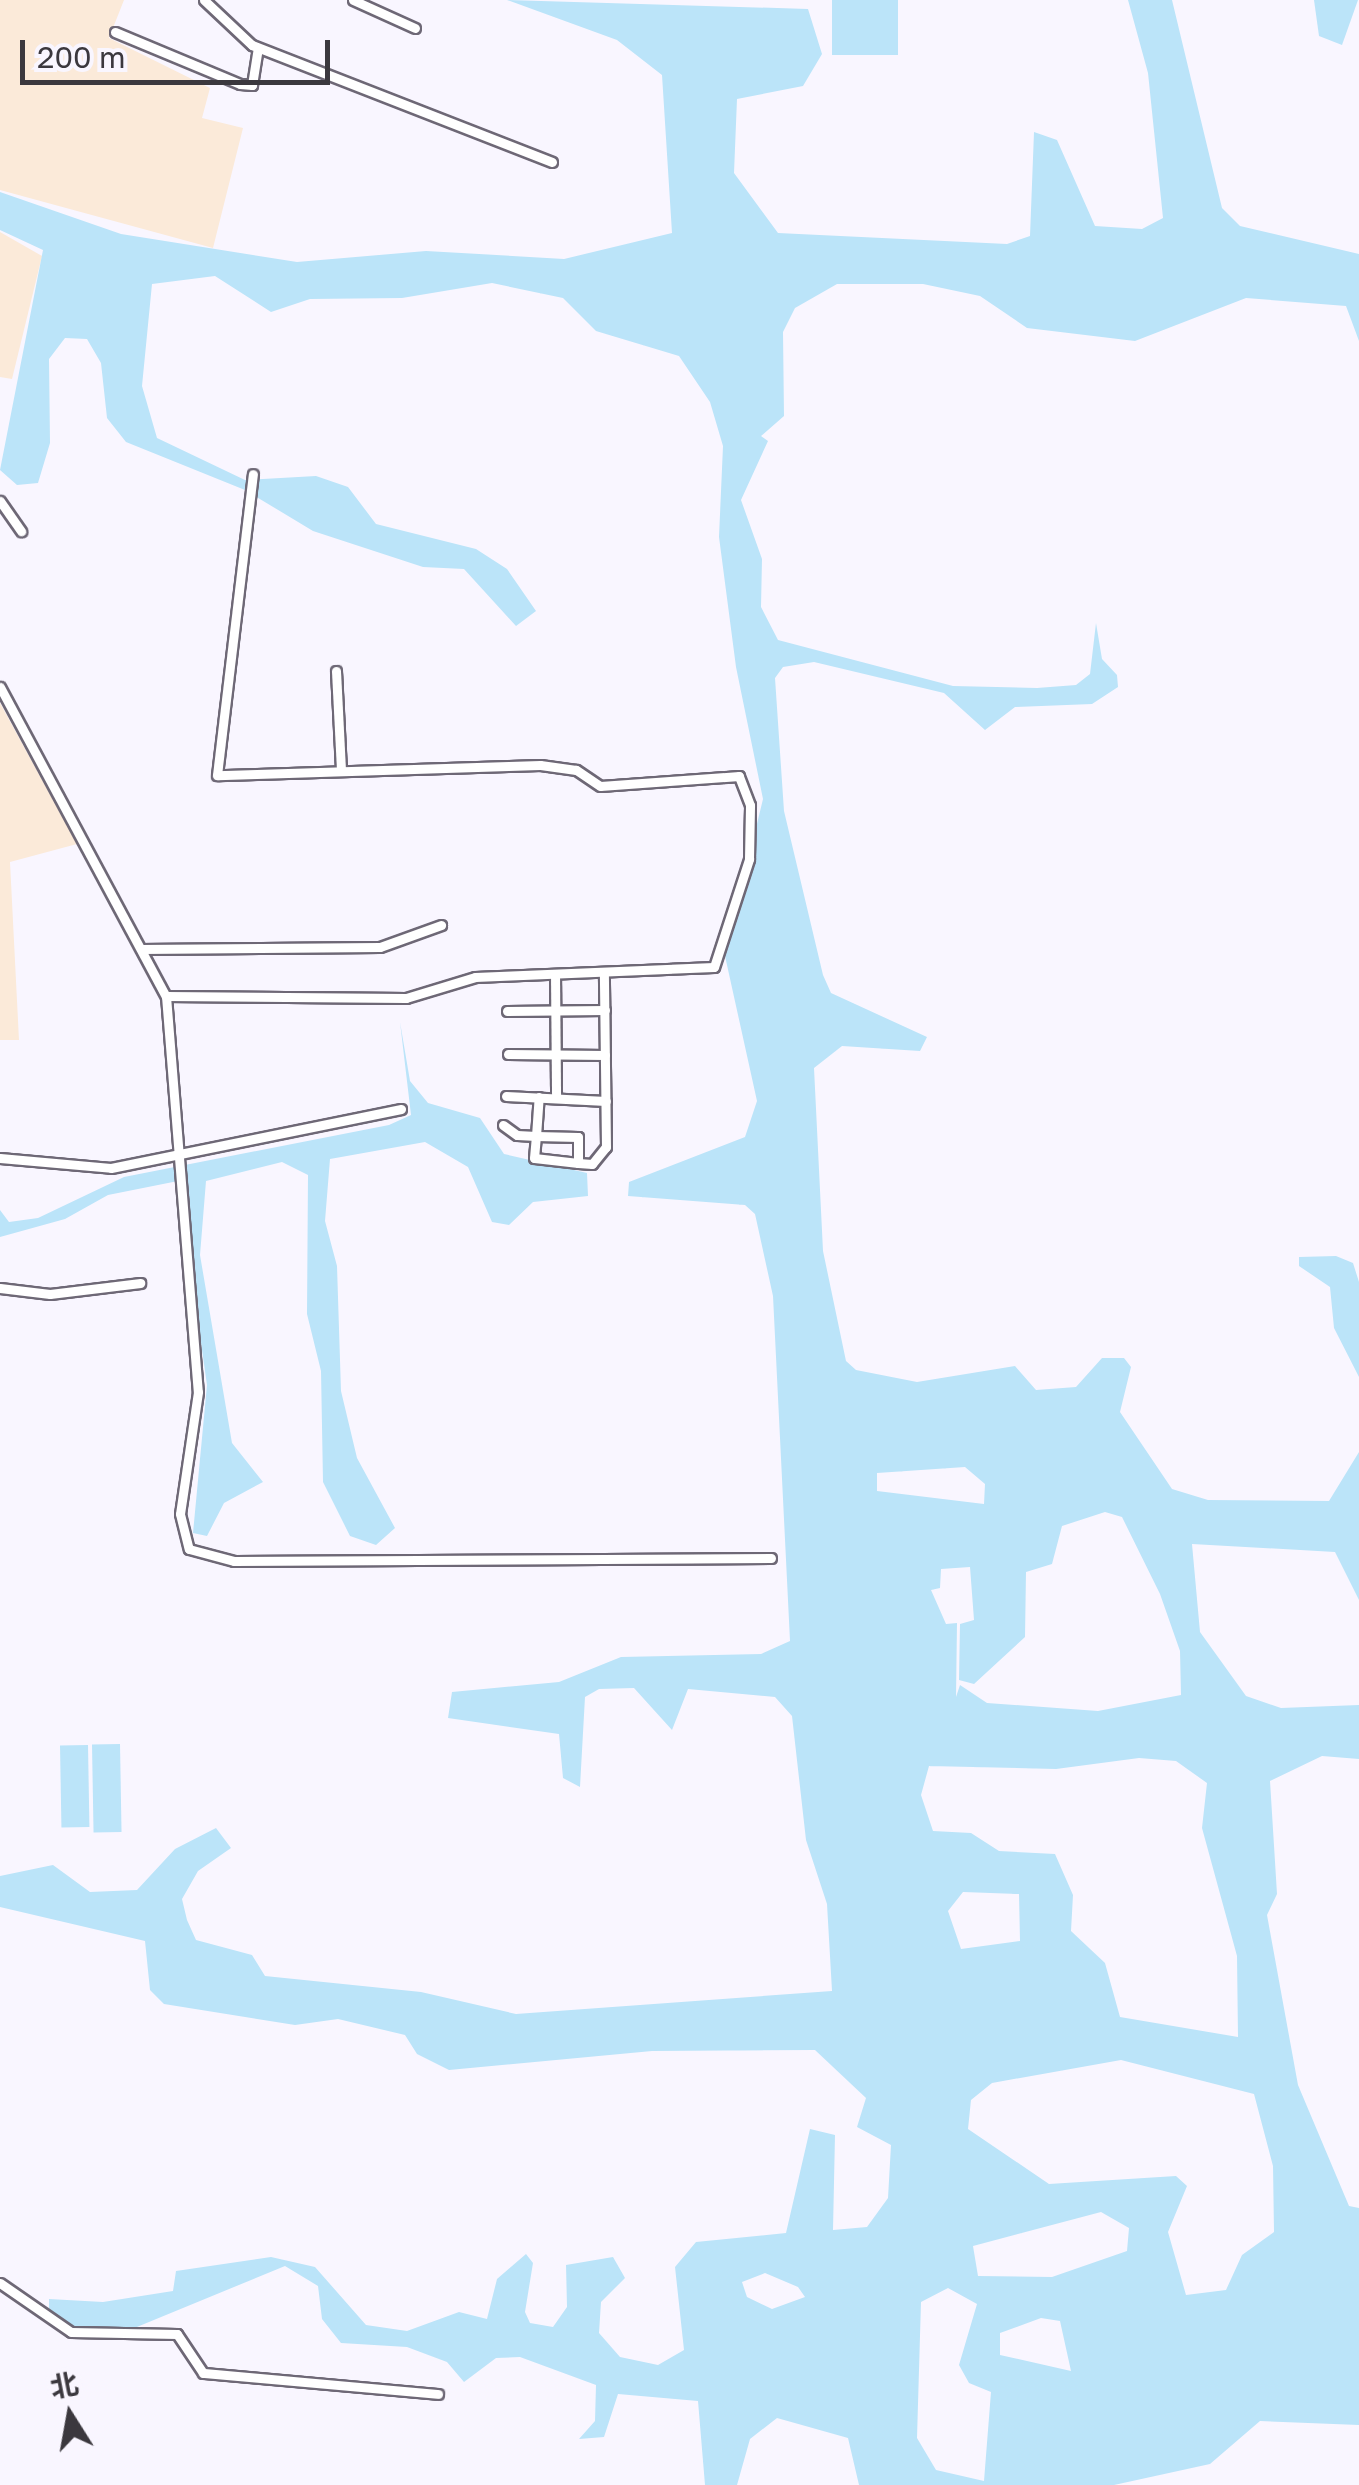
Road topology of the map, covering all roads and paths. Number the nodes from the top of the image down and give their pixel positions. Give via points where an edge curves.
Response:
1 (204, 0) edge
2 (218, 0) edge
3 (353, 0) edge
4 (218, 18) junction
5 (416, 28) dead end
6 (115, 32) dead end
7 (258, 48) junction
8 (552, 162) dead end
9 (252, 476) dead end
10 (0, 501) edge
11 (21, 531) dead end
12 (336, 671) dead end
13 (0, 687) edge
14 (341, 771) junction
15 (441, 925) dead end
16 (141, 948) junction
17 (604, 972) junction
18 (556, 974) junction
19 (166, 996) junction
20 (557, 1010) junction
21 (605, 1010) junction
22 (507, 1011) dead end
23 (508, 1054) dead end
24 (557, 1055) junction
25 (605, 1056) junction
26 (506, 1096) dead end
27 (539, 1097) junction
28 (556, 1098) junction
29 (606, 1101) junction
30 (401, 1108) dead end
31 (503, 1124) dead end
32 (536, 1136) junction
33 (0, 1158) edge
34 (175, 1161) junction
35 (578, 1163) junction
36 (140, 1283) dead end
37 (0, 1288) edge
38 (771, 1558) dead end
39 (0, 2283) edge
40 (438, 2394) dead end

1 - 4 street
2 - 4 street
3 - 5 street
4 - 7 street
6 - 7 street via 240,84 252,85
7 - 8 street
9 - 14 street via 217,776
10 - 11 street
12 - 14 street
13 - 16 street
14 - 17 street via 540,764 576,770 600,786 743,778 749,859 714,968
15 - 16 street via 380,947
16 - 19 street
17 - 18 street
17 - 21 street
18 - 19 street via 475,977 406,998
18 - 20 street
19 - 34 street
20 - 21 street
20 - 22 street
20 - 24 street
21 - 25 street
23 - 24 street
24 - 25 street
24 - 28 street
25 - 29 street
26 - 27 street
27 - 28 street
27 - 32 street
28 - 29 street
29 - 35 street via 606,1147 592,1164
30 - 34 street
31 - 32 street
32 - 35 street via 534,1158
32 - 35 street via 578,1137
33 - 34 street via 111,1168
34 - 38 street via 198,1392 180,1514 189,1549 234,1561
36 - 37 street via 50,1294
39 - 40 street via 71,2332 178,2334 203,2373

